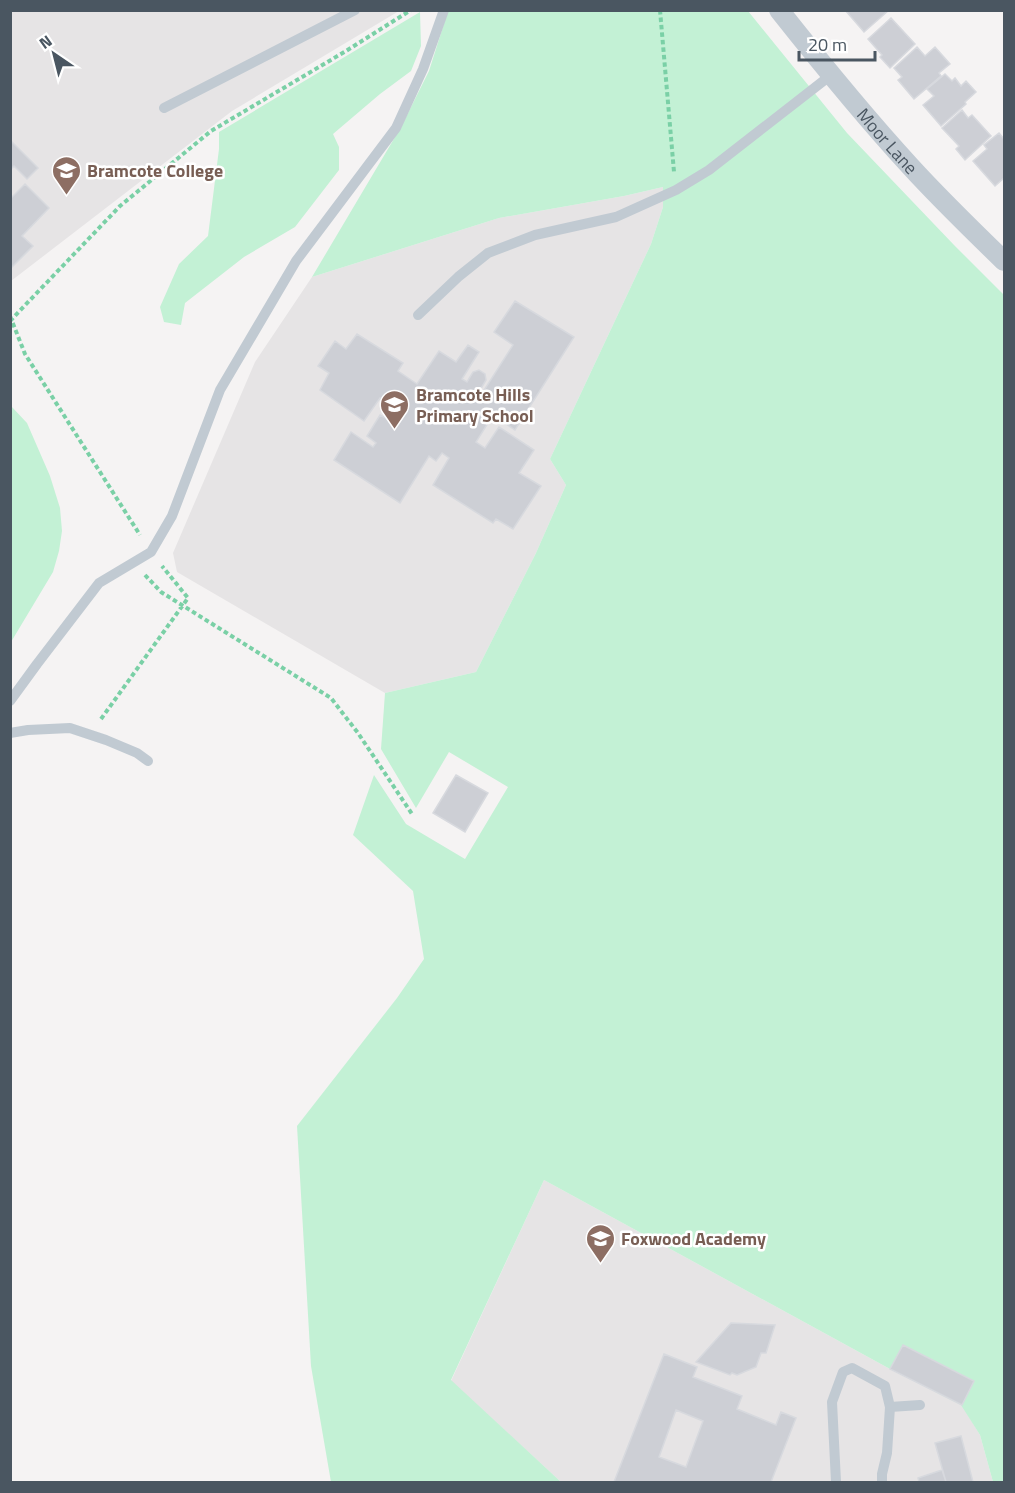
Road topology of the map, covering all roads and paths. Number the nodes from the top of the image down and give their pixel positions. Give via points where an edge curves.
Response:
1 (355, 10) edge
2 (411, 10) edge
3 (444, 10) edge
4 (660, 10) edge
5 (779, 10) edge
6 (831, 75) junction
7 (164, 108) dead end
8 (676, 190) junction
9 (1005, 261) edge
10 (418, 315) dead end
11 (11, 319) edge
12 (151, 552) junction
13 (132, 562) junction
14 (183, 605) junction
15 (10, 701) edge
16 (10, 733) edge
17 (90, 734) junction
18 (148, 761) dead end
19 (411, 814) dead end
20 (920, 1405) dead end
21 (890, 1407) junction
22 (836, 1482) edge
23 (882, 1482) edge

1 - 7 lane
2 - 11 path via 211,131 120,206
3 - 12 lane via 396,128 296,261 220,390 172,516
4 - 8 path
5 - 6 street, Moor Lane
6 - 8 lane via 709,170
6 - 9 street, Moor Lane via 911,167
8 - 10 lane via 616,217 535,235 488,253
11 - 12 path via 25,354
12 - 13 lane
12 - 14 path via 188,598
13 - 14 path via 161,592
13 - 15 lane via 99,583
14 - 17 path
14 - 19 path via 331,699
16 - 17 lane via 70,728
17 - 18 lane
20 - 21 lane
21 - 22 lane via 885,1386 852,1368 843,1372 832,1402
21 - 23 lane

